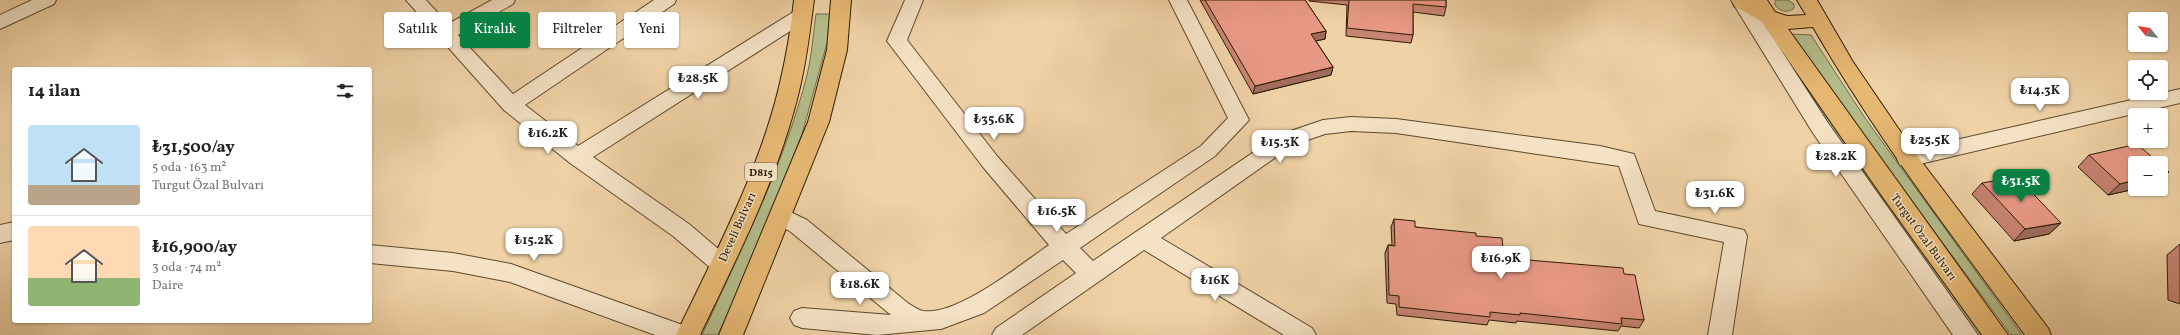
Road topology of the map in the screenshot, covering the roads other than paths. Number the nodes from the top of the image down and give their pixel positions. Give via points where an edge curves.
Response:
1 (47, 0) edge
2 (415, 0) edge
3 (506, 0) edge
4 (667, 0) edge
5 (841, 0) edge
6 (914, 0) edge
7 (1178, 0) edge
8 (1806, 0) edge
9 (1747, 3) edge
10 (803, 8) edge
11 (426, 12) edge
12 (1818, 18) junction
13 (0, 23) edge
14 (452, 30) edge
15 (452, 40) edge
16 (2180, 96) edge
17 (511, 105) junction
18 (577, 157) junction
19 (1907, 160) junction
20 (782, 216) junction
21 (12, 231) edge
22 (0, 234) edge
23 (1144, 239) junction
24 (1064, 248) junction
25 (372, 254) edge
26 (721, 264) junction
27 (1092, 275) junction
28 (802, 318) dead end
29 (918, 321) junction
30 (683, 335) edge
31 (688, 335) edge
32 (731, 335) edge
33 (1004, 335) edge
34 (1304, 335) edge
35 (1720, 335) edge
36 (1966, 335) edge
37 (1996, 335) edge
38 (2039, 335) edge

1 - 13 street
2 - 11 street
3 - 14 street
4 - 17 street
5 - 20 main road, D815 via 837,50 830,84 805,160
6 - 24 street via 897,41 972,140
7 - 24 street via 1239,120 1208,150
8 - 12 main road
9 - 12 main road via 1785,23 1799,24
9 - 36 street, Turgut Özal Bulvarı via 1769,49
9 - 37 main road, Turgut Özal Bulvarı via 1890,190
10 - 18 street
10 - 26 main road, Develi Bulvarı / D815 via 796,62 778,129
12 - 19 main road via 1846,67
15 - 17 street
16 - 19 street
17 - 18 street
18 - 26 street via 681,230
19 - 38 main road
20 - 29 street via 799,226 890,300 902,314
20 - 32 main road, D815
21 - 22 street
23 - 27 street
23 - 34 street
23 - 35 street via 1286,140 1323,127 1350,124 1396,126 1600,154 1627,160 1647,218 1736,236
24 - 27 street
24 - 29 street via 976,306 936,322
25 - 30 street via 453,262 511,273
26 - 31 main road, Develi Bulvarı / D815
27 - 33 street
28 - 29 street via 886,326

